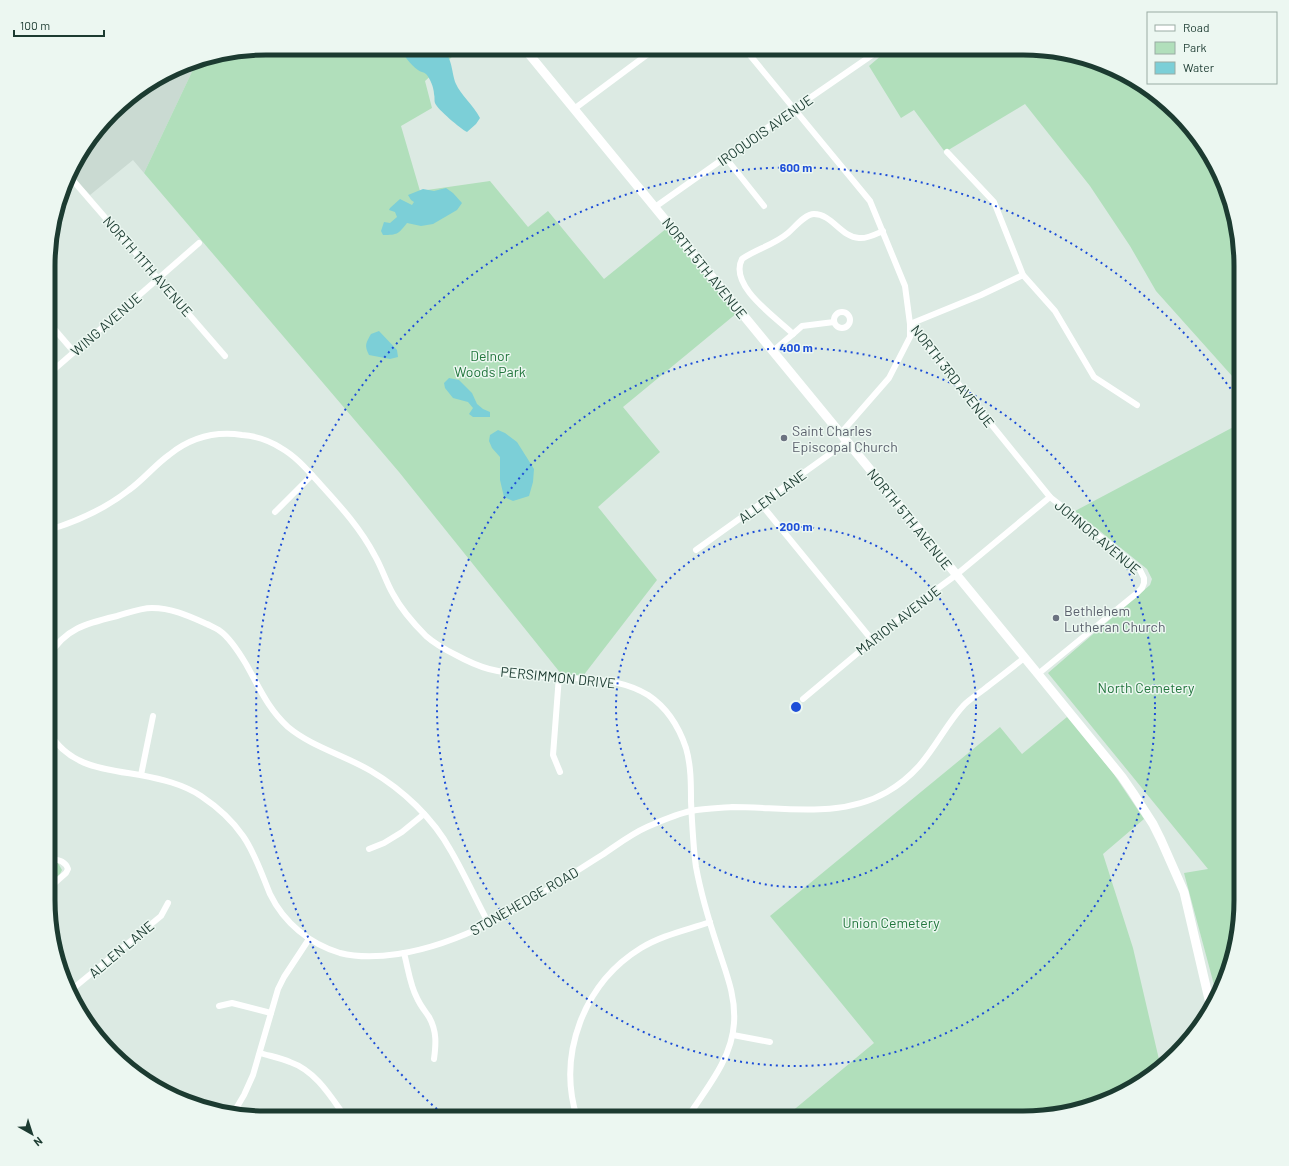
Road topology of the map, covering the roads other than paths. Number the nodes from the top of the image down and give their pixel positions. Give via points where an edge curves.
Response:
1 (530, 55) edge
2 (647, 55) edge
3 (750, 55) edge
4 (868, 55) edge
5 (574, 109) junction
6 (794, 109) junction
7 (947, 152) dead end
8 (725, 157) junction
9 (73, 181) edge
10 (764, 206) dead end
11 (655, 207) junction
12 (883, 231) junction
13 (199, 243) dead end
14 (1023, 275) junction
15 (158, 279) junction
16 (834, 322) dead end
17 (910, 324) junction
18 (55, 330) edge
19 (793, 334) junction
20 (773, 351) junction
21 (74, 352) junction
22 (225, 356) dead end
23 (55, 369) edge
24 (1136, 405) dead end
25 (841, 433) junction
26 (848, 441) junction
27 (312, 475) junction
28 (1050, 497) junction
29 (761, 504) junction
30 (275, 512) dead end
31 (55, 528) edge
32 (696, 550) dead end
33 (956, 576) junction
34 (872, 640) junction
35 (55, 647) edge
36 (1024, 658) junction
37 (1038, 674) junction
38 (559, 676) junction
39 (803, 699) dead end
40 (153, 716) dead end
41 (55, 742) edge
42 (560, 772) dead end
43 (141, 775) junction
44 (691, 810) junction
45 (424, 814) junction
46 (369, 848) dead end
47 (55, 859) edge
48 (55, 882) edge
49 (168, 903) dead end
50 (710, 922) junction
51 (488, 924) junction
52 (309, 939) junction
53 (404, 953) junction
54 (75, 988) edge
55 (1209, 999) edge
56 (219, 1006) dead end
57 (271, 1013) junction
58 (733, 1035) junction
59 (770, 1042) dead end
60 (260, 1053) junction
61 (434, 1060) dead end
62 (236, 1109) edge
63 (341, 1111) edge
64 (576, 1111) edge
65 (691, 1111) edge

1 - 5 main road, NORTH 5TH AVENUE
2 - 5 street
3 - 6 street, NORTH 3RD AVENUE
4 - 6 street, IROQUOIS AVENUE
5 - 11 main road, NORTH 5TH AVENUE
6 - 8 street, IROQUOIS AVENUE
6 - 12 street, NORTH 3RD AVENUE via 870,202
7 - 14 street via 994,202
8 - 10 street
8 - 11 street, IROQUOIS AVENUE
9 - 15 street, NORTH 11TH AVENUE
11 - 20 main road, NORTH 5TH AVENUE
12 - 17 street, NORTH 3RD AVENUE via 906,289
12 - 19 street via 865,238 854,237 823,215 808,215 786,235 742,260 740,276 748,292
13 - 15 street, WING AVENUE
14 - 17 street
14 - 24 street via 1055,311 1094,377
15 - 21 street, WING AVENUE
15 - 22 street, NORTH 11TH AVENUE
16 - 19 street via 802,326
17 - 25 street via 910,337 889,378
17 - 28 street, NORTH 3RD AVENUE
18 - 21 street
19 - 20 street
20 - 25 main road, NORTH 5TH AVENUE
21 - 23 street, WING AVENUE
25 - 26 main road, NORTH 5TH AVENUE
26 - 29 street, ALLEN LANE
26 - 33 main road, NORTH 5TH AVENUE
27 - 30 street
27 - 31 street, PERSIMMON DRIVE via 297,459 264,439 226,434 207,436 188,442 169,454 131,489 109,505 70,524
27 - 38 street, PERSIMMON DRIVE via 358,529 376,556 393,594 428,637 447,651 482,667 518,674
28 - 33 street, MARION AVENUE
28 - 37 street, JOHNOR AVENUE via 1137,566 1143,574 1144,583 1142,588
29 - 32 street, ALLEN LANE
29 - 34 street
33 - 34 street, MARION AVENUE
33 - 36 main road, NORTH 5TH AVENUE
34 - 39 street, MARION AVENUE
35 - 45 street via 70,632 84,624 152,608 182,612 220,631 243,659 265,701 287,726 299,735 383,778
36 - 37 main road, NORTH 5TH AVENUE
36 - 44 street, STONEHEDGE ROAD via 966,703 950,721 923,761 905,780 870,800 814,810 742,807
37 - 55 main road, NORTH 5TH AVENUE via 1122,777 1161,840 1184,892
38 - 42 street via 553,755
38 - 44 street, PERSIMMON DRIVE via 618,682 648,696 660,706 672,719 685,746
40 - 43 street
41 - 43 street, STONEHEDGE ROAD via 66,753 82,762 99,768
43 - 52 street, STONEHEDGE ROAD via 187,788 227,817 250,847 277,906 295,928
44 - 50 street, PERSIMMON DRIVE via 696,864
44 - 51 street, STONEHEDGE ROAD via 645,828
45 - 46 street via 402,832
45 - 51 street via 451,850
47 - 48 street via 66,864 68,869
49 - 54 street, ALLEN LANE via 161,916
50 - 58 street, PERSIMMON DRIVE via 732,988 735,1007
50 - 64 street via 656,940 641,948 612,971 597,989 577,1028 572,1049 572,1092
51 - 53 street, STONEHEDGE ROAD via 444,943
52 - 53 street, STONEHEDGE ROAD via 339,952 358,956 379,957
52 - 57 street via 284,977
53 - 61 street via 417,999 436,1031
56 - 57 street via 232,1003
57 - 60 street
58 - 59 street
58 - 65 street, PERSIMMON DRIVE via 724,1061
60 - 62 street via 247,1089
60 - 63 street via 302,1067 311,1074

